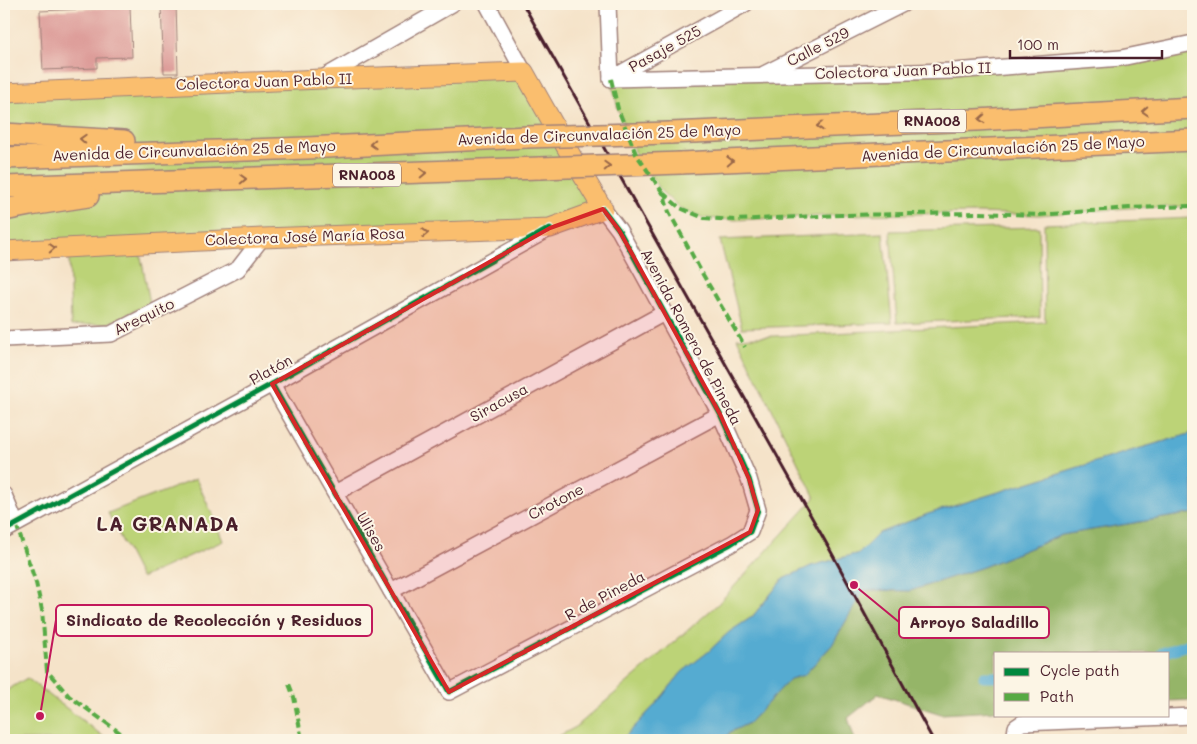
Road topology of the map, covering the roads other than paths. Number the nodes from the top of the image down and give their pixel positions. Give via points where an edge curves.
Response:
1 (452, 4) edge
2 (486, 4) edge
3 (608, 4) edge
4 (745, 4) edge
5 (903, 4) edge
6 (1193, 44) edge
7 (524, 72) junction
8 (760, 76) junction
9 (321, 79) junction
10 (611, 79) junction
11 (4, 93) edge
12 (1193, 108) edge
13 (4, 134) edge
14 (1193, 140) edge
15 (307, 148) junction
16 (4, 158) edge
17 (194, 181) junction
18 (4, 188) edge
19 (603, 209) junction
20 (4, 210) edge
21 (550, 228) junction
22 (262, 238) junction
23 (4, 251) edge
24 (664, 313) junction
25 (4, 339) edge
26 (272, 384) junction
27 (720, 414) junction
28 (335, 493) junction
29 (4, 495) edge
30 (758, 510) joint
31 (10, 527) edge
32 (391, 591) junction
33 (449, 692) joint
34 (1193, 716) edge
35 (1017, 733) edge

1 - 9 street
2 - 7 street, Avenida Romero de Pineda
3 - 10 street
4 - 10 street, Pasaje 525
5 - 8 street, Calle 529
6 - 8 street, Colectora Juan Pablo II via 1121,58 954,71
7 - 9 main road, Colectora Juan Pablo II
7 - 19 main road, Avenida Romero de Pineda
8 - 10 street, Colectora Juan Pablo II
9 - 11 main road, Colectora Juan Pablo II
12 -> 15 highway, Avenida de Circunvalación 25 de Mayo / RNA008, bridge
15 -> 13 highway, RNA008
17 -> 14 highway, Avenida de Circunvalación 25 de Mayo / RNA008, bridge via 681,164
15 - 16 highway, Avenida de Circunvalación 25 de Mayo / RNA008
17 - 18 highway, Avenida de Circunvalación 25 de Mayo / RNA008
17 - 20 highway
19 - 21 main road, Colectora José María Rosa
19 - 24 street, Avenida Romero de Pineda via 619,230
22 -> 21 main road, Colectora José María Rosa
21 - 26 street, Platón
23 -> 22 main road, Colectora José María Rosa
22 - 25 street, Arequito via 238,269 111,334
24 - 27 street, Avenida Romero de Pineda
24 - 28 street, Siracusa
26 - 28 street, Ulises
26 - 31 street, Platón
27 - 30 street, Avenida Romero de Pineda via 749,479
27 - 32 street, Crotone
28 - 32 street, Ulises
29 - 31 street
30 - 33 street, R de Pineda via 750,532 732,544
32 - 33 street, Ulises
34 - 35 street via 1031,722 1022,723

